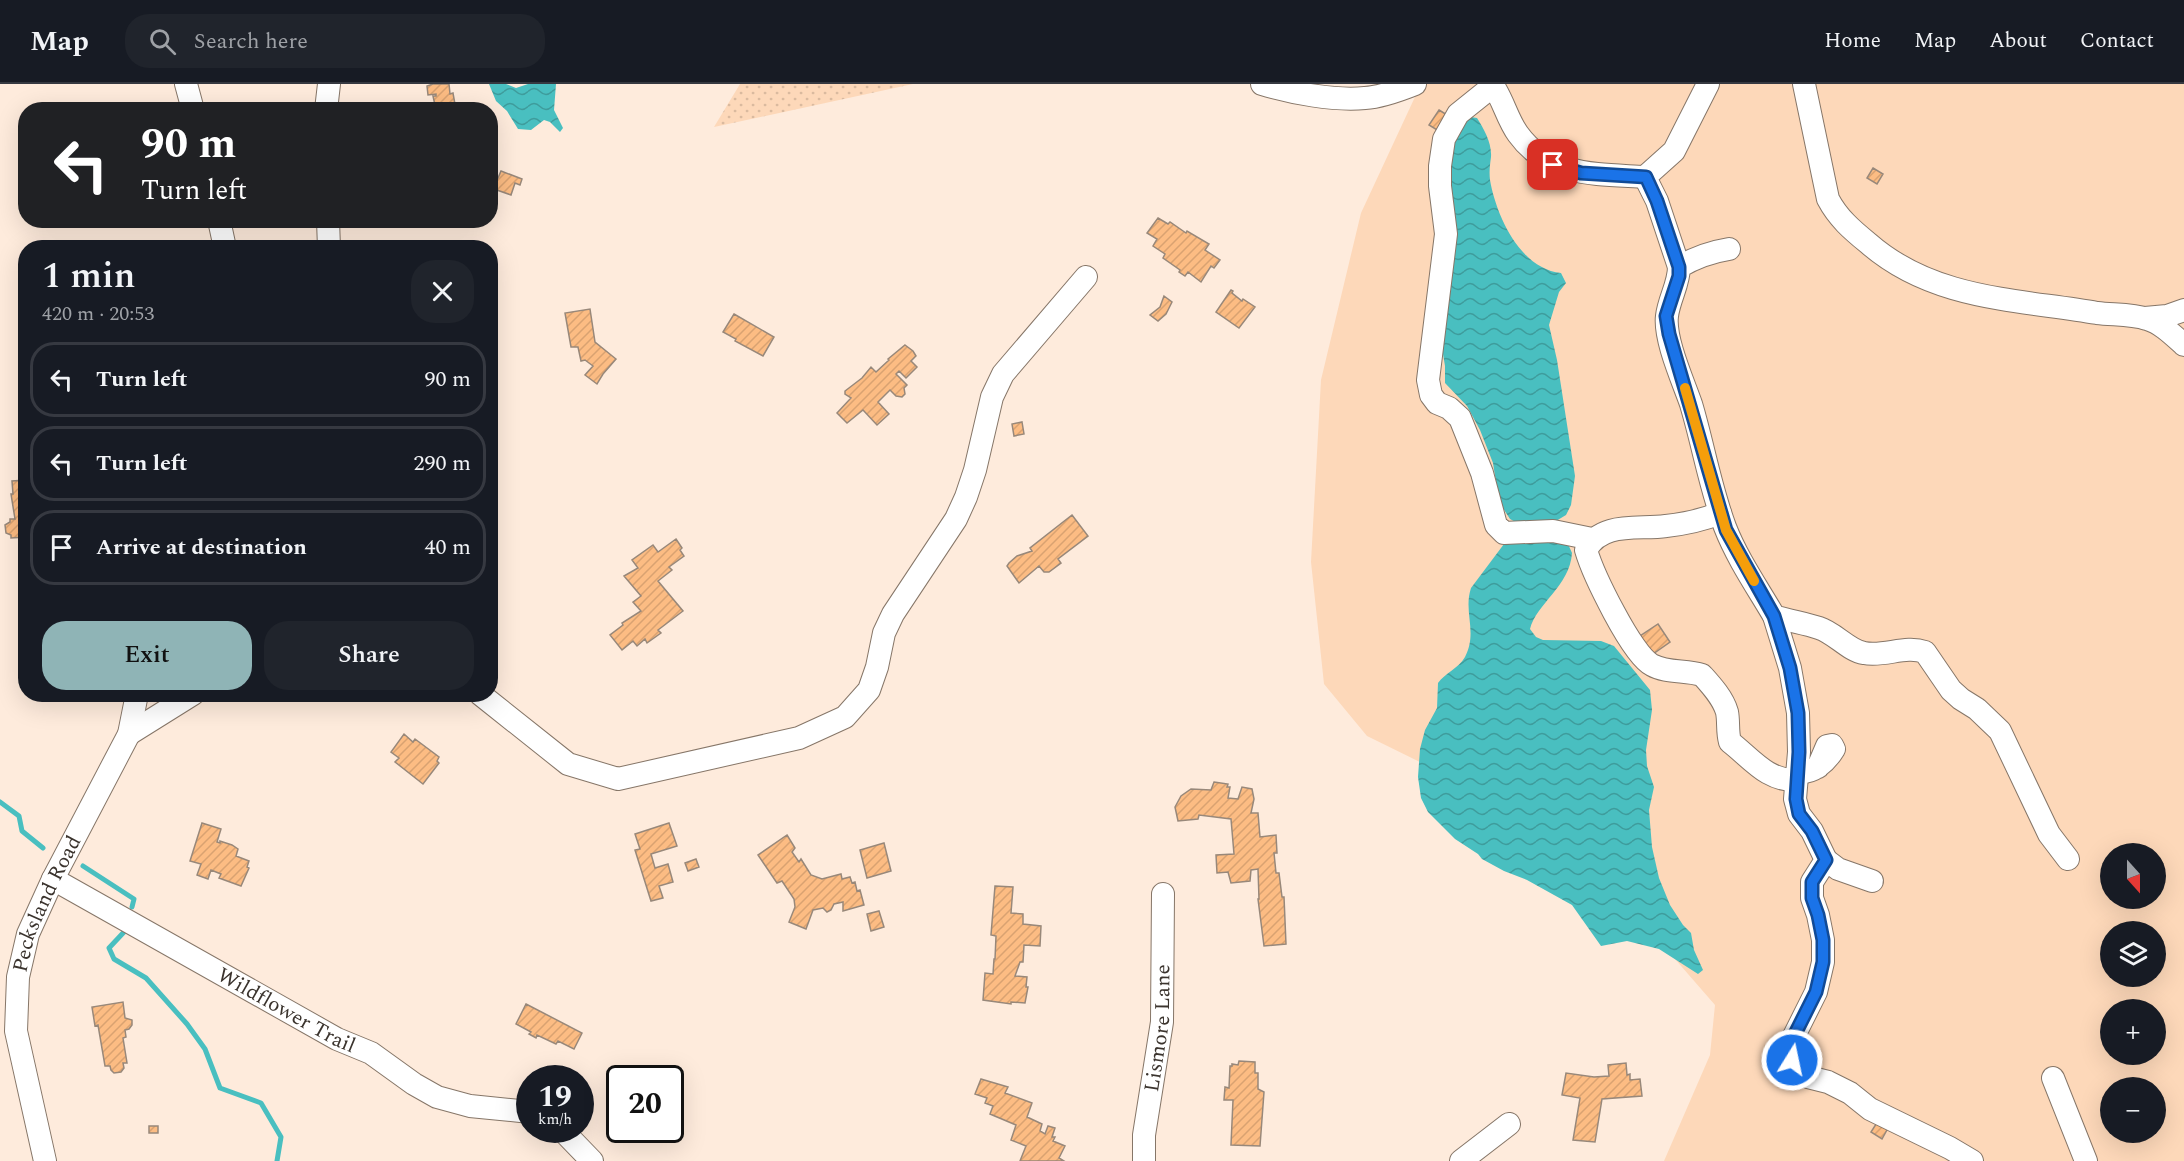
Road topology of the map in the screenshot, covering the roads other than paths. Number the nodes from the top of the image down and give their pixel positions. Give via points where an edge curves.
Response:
1 (186, 84) edge
2 (329, 84) edge
3 (1263, 84) edge
4 (1415, 84) edge
5 (1708, 84) edge
6 (1804, 84) edge
7 (1492, 85) edge
8 (191, 102) edge
9 (327, 102) edge
10 (1646, 177) junction
11 (1729, 249) dead end
12 (1679, 267) junction
13 (1086, 277) dead end
14 (2184, 310) edge
15 (2145, 318) junction
16 (2184, 345) edge
17 (1720, 513) junction
18 (1592, 539) junction
19 (1774, 616) junction
20 (135, 702) edge
21 (181, 702) edge
22 (490, 702) edge
23 (129, 734) junction
24 (1803, 773) junction
25 (2068, 859) dead end
26 (1826, 860) junction
27 (53, 879) junction
28 (1872, 881) dead end
29 (1163, 894) dead end
30 (9, 979) edge
31 (2054, 1078) dead end
32 (516, 1111) edge
33 (1509, 1124) dead end
34 (575, 1143) edge
35 (45, 1161) edge
36 (592, 1161) edge
37 (1144, 1161) edge
38 (1461, 1161) edge
39 (1972, 1161) edge
40 (2086, 1161) edge

1 - 8 street
2 - 9 street
3 - 4 street via 1327,97 1365,98
5 - 10 street via 1674,151
6 - 15 street via 1828,199 1836,214 1883,256 1940,286 2022,302
7 - 10 street via 1517,132 1530,148 1553,165 1581,173
7 - 18 street via 1458,114 1444,140 1440,186 1446,234 1428,380 1431,395 1460,418 1496,525 1504,533 1553,531
10 - 12 street
11 - 12 street via 1709,252
12 - 17 street via 1666,316
13 - 22 street via 1003,374 992,398 975,470 956,519 893,614 869,690 845,717 799,738 618,779 568,764
14 - 15 street
15 - 16 street
17 - 18 street via 1667,526 1620,527
17 - 19 street via 1737,552
18 - 24 street via 1586,550 1591,566 1644,660 1654,667 1702,675 1722,700 1730,741 1767,774 1784,780
19 - 24 street via 1790,668
19 - 25 street via 1818,627 1864,653 1910,649 1925,652 1951,690 2000,731 2049,834
20 - 23 street, Pecksland Road
21 - 23 street
23 - 27 street, Pecksland Road
24 - 26 street via 1796,799 1799,814
26 - 28 street via 1838,869
26 - 39 street via 1812,882 1823,962 1816,992 1789,1046 1792,1060 1808,1077 1850,1093 1870,1109
27 - 30 street, Pecksland Road
27 - 32 street, Wildflower Trail via 337,1039 371,1053 437,1097 470,1106
29 - 37 street, Lismore Lane via 1162,1022 1144,1135
30 - 35 street, Pecksland Road via 16,1031
31 - 40 street
33 - 38 street
34 - 36 street

